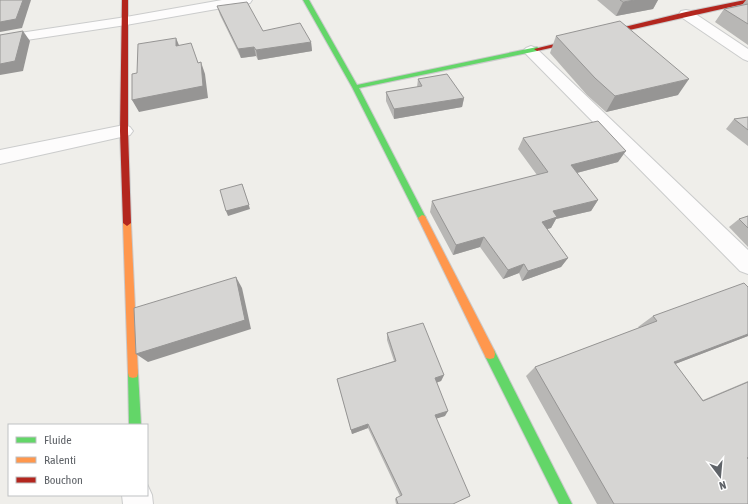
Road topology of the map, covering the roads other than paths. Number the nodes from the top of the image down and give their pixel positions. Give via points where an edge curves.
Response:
1 (125, 0) edge
2 (245, 0) edge
3 (306, 0) edge
4 (748, 1) edge
5 (686, 14) junction
6 (126, 21) junction
7 (0, 40) edge
8 (531, 51) junction
9 (748, 56) edge
10 (355, 86) junction
11 (124, 132) junction
12 (0, 156) edge
13 (748, 264) edge
14 (135, 424) edge
15 (566, 504) edge

1 - 6 street
2 - 6 street
3 - 10 street
4 - 5 street
5 - 8 street
5 - 9 street
6 - 7 street
6 - 11 street
8 - 10 street
8 - 13 street
10 - 15 street
11 - 12 street
11 - 14 street

